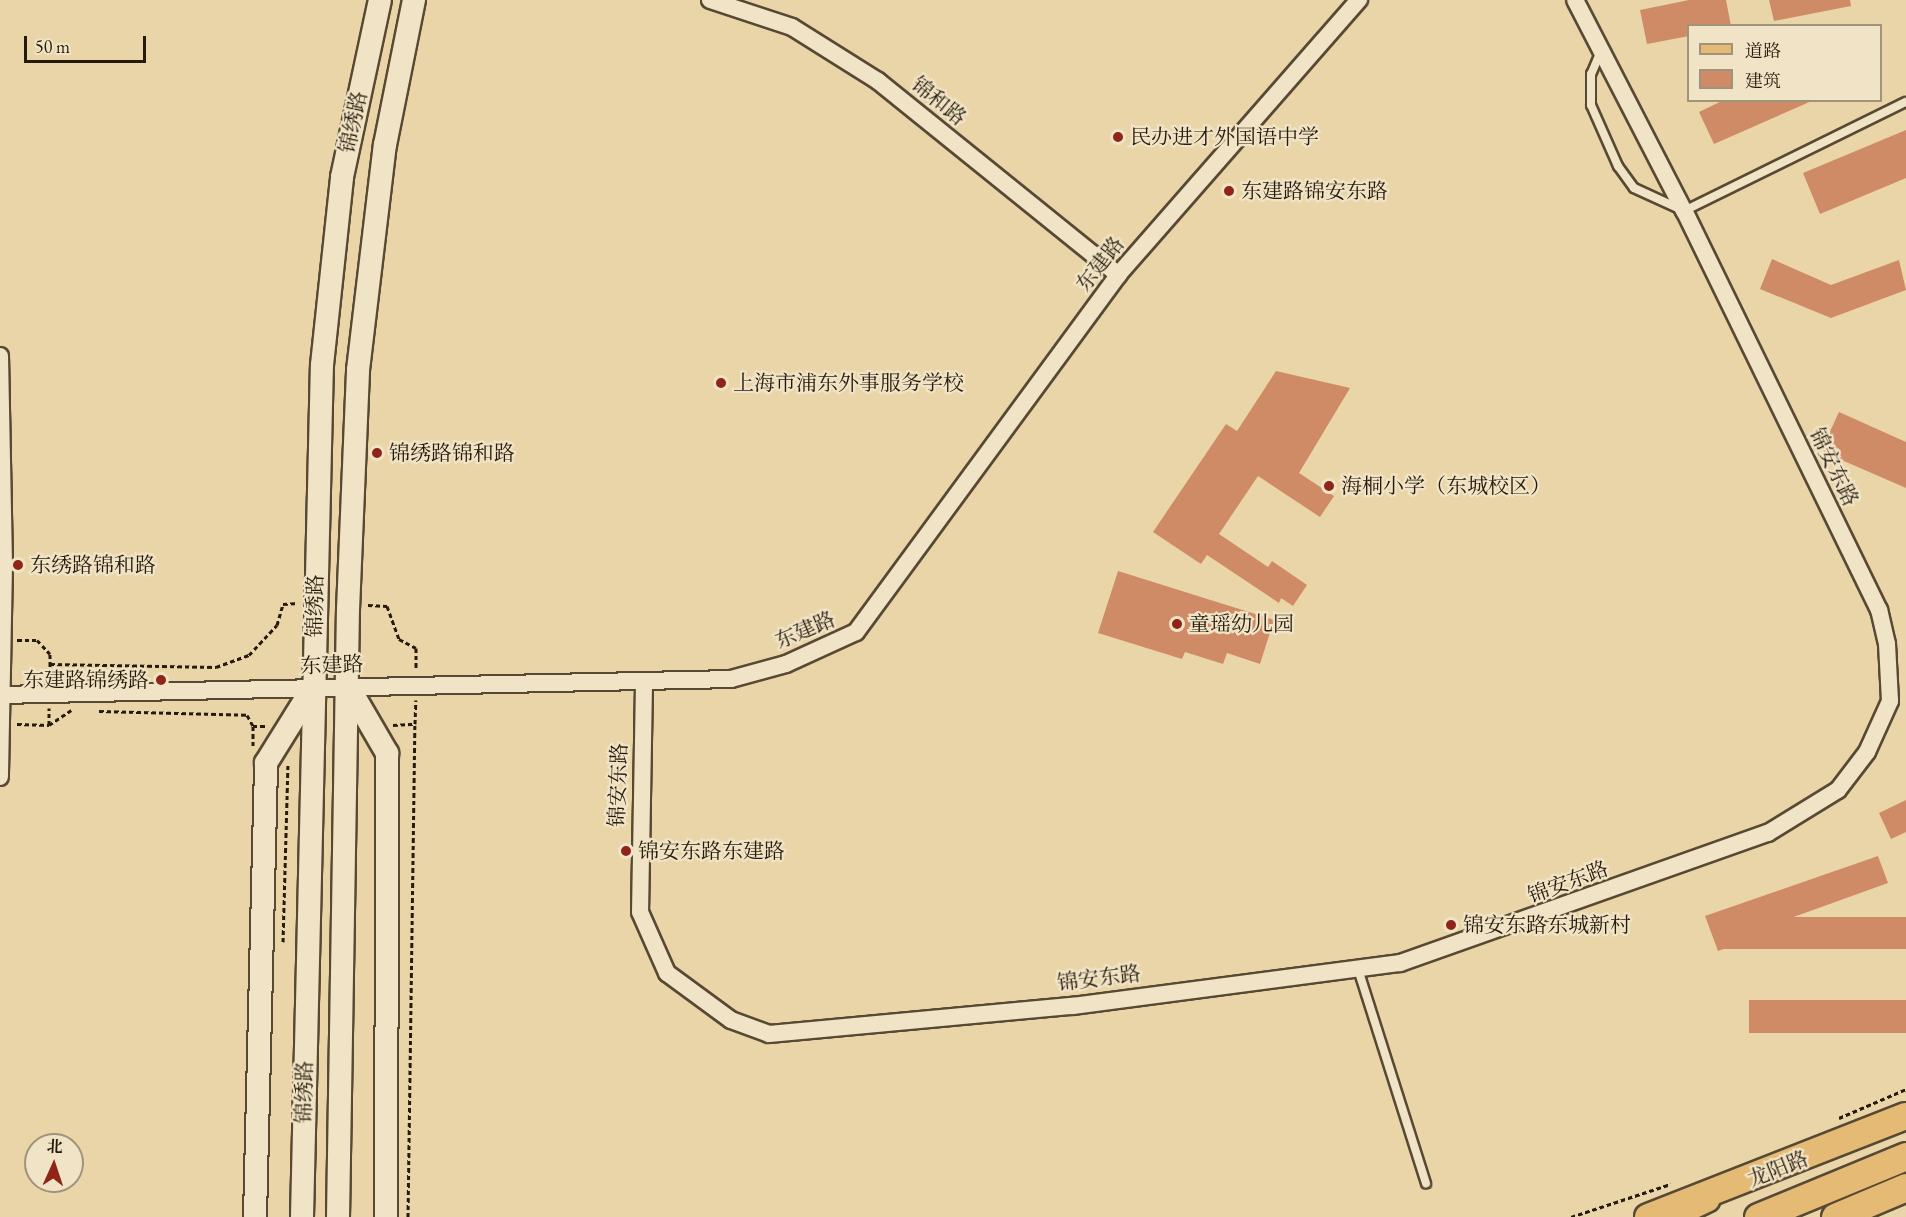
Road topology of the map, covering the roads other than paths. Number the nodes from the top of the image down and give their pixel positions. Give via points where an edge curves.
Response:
1 (380, 0) edge
2 (414, 0) edge
3 (710, 0) edge
4 (1359, 0) edge
5 (1575, 0) edge
6 (1602, 49) junction
7 (1906, 102) edge
8 (1684, 211) junction
9 (1118, 275) junction
10 (0, 358) edge
11 (644, 684) junction
12 (348, 687) junction
13 (313, 688) junction
14 (2, 695) edge
15 (0, 777) edge
16 (1358, 969) junction
17 (1906, 1116) edge
18 (1906, 1156) edge
19 (1426, 1184) dead end
20 (1906, 1188) edge
21 (1706, 1198) junction
22 (255, 1217) edge
23 (302, 1217) edge
24 (338, 1217) edge
25 (386, 1217) edge
26 (1648, 1217) edge
27 (1666, 1217) edge
28 (1758, 1217) edge
29 (1835, 1217) edge

1 - 13 main road, 锦绣路 via 339,197 322,365
2 - 12 main road, 锦绣路 via 385,145 358,370
3 - 9 street, 锦和路 via 792,27 878,81
4 - 9 street, 东建路
5 - 6 street, 锦安东路
6 - 8 street, 锦安东路
6 - 8 lane via 1591,74 1592,105 1618,166 1634,188
7 - 8 lane
8 - 16 street, 锦安东路 via 1879,610 1887,644 1890,701 1867,752 1838,790 1768,833 1456,946
9 - 11 street, 东建路 via 856,632 786,664 730,679
10 - 14 street
11 - 12 street, 东建路
11 - 16 street, 锦安东路 via 640,912 667,972 731,1020 769,1034 1073,1006
12 - 13 street, 东建路
12 - 24 main road, 锦绣路
12 - 25 main road via 387,753
13 - 14 street, 东建路
13 - 22 main road via 266,763
13 - 23 main road, 锦绣路
14 - 15 street
16 - 19 lane
17 - 21 main road, 龙阳路
18 - 28 highway
20 - 29 highway
21 - 26 main road, 龙阳路
21 - 27 highway

